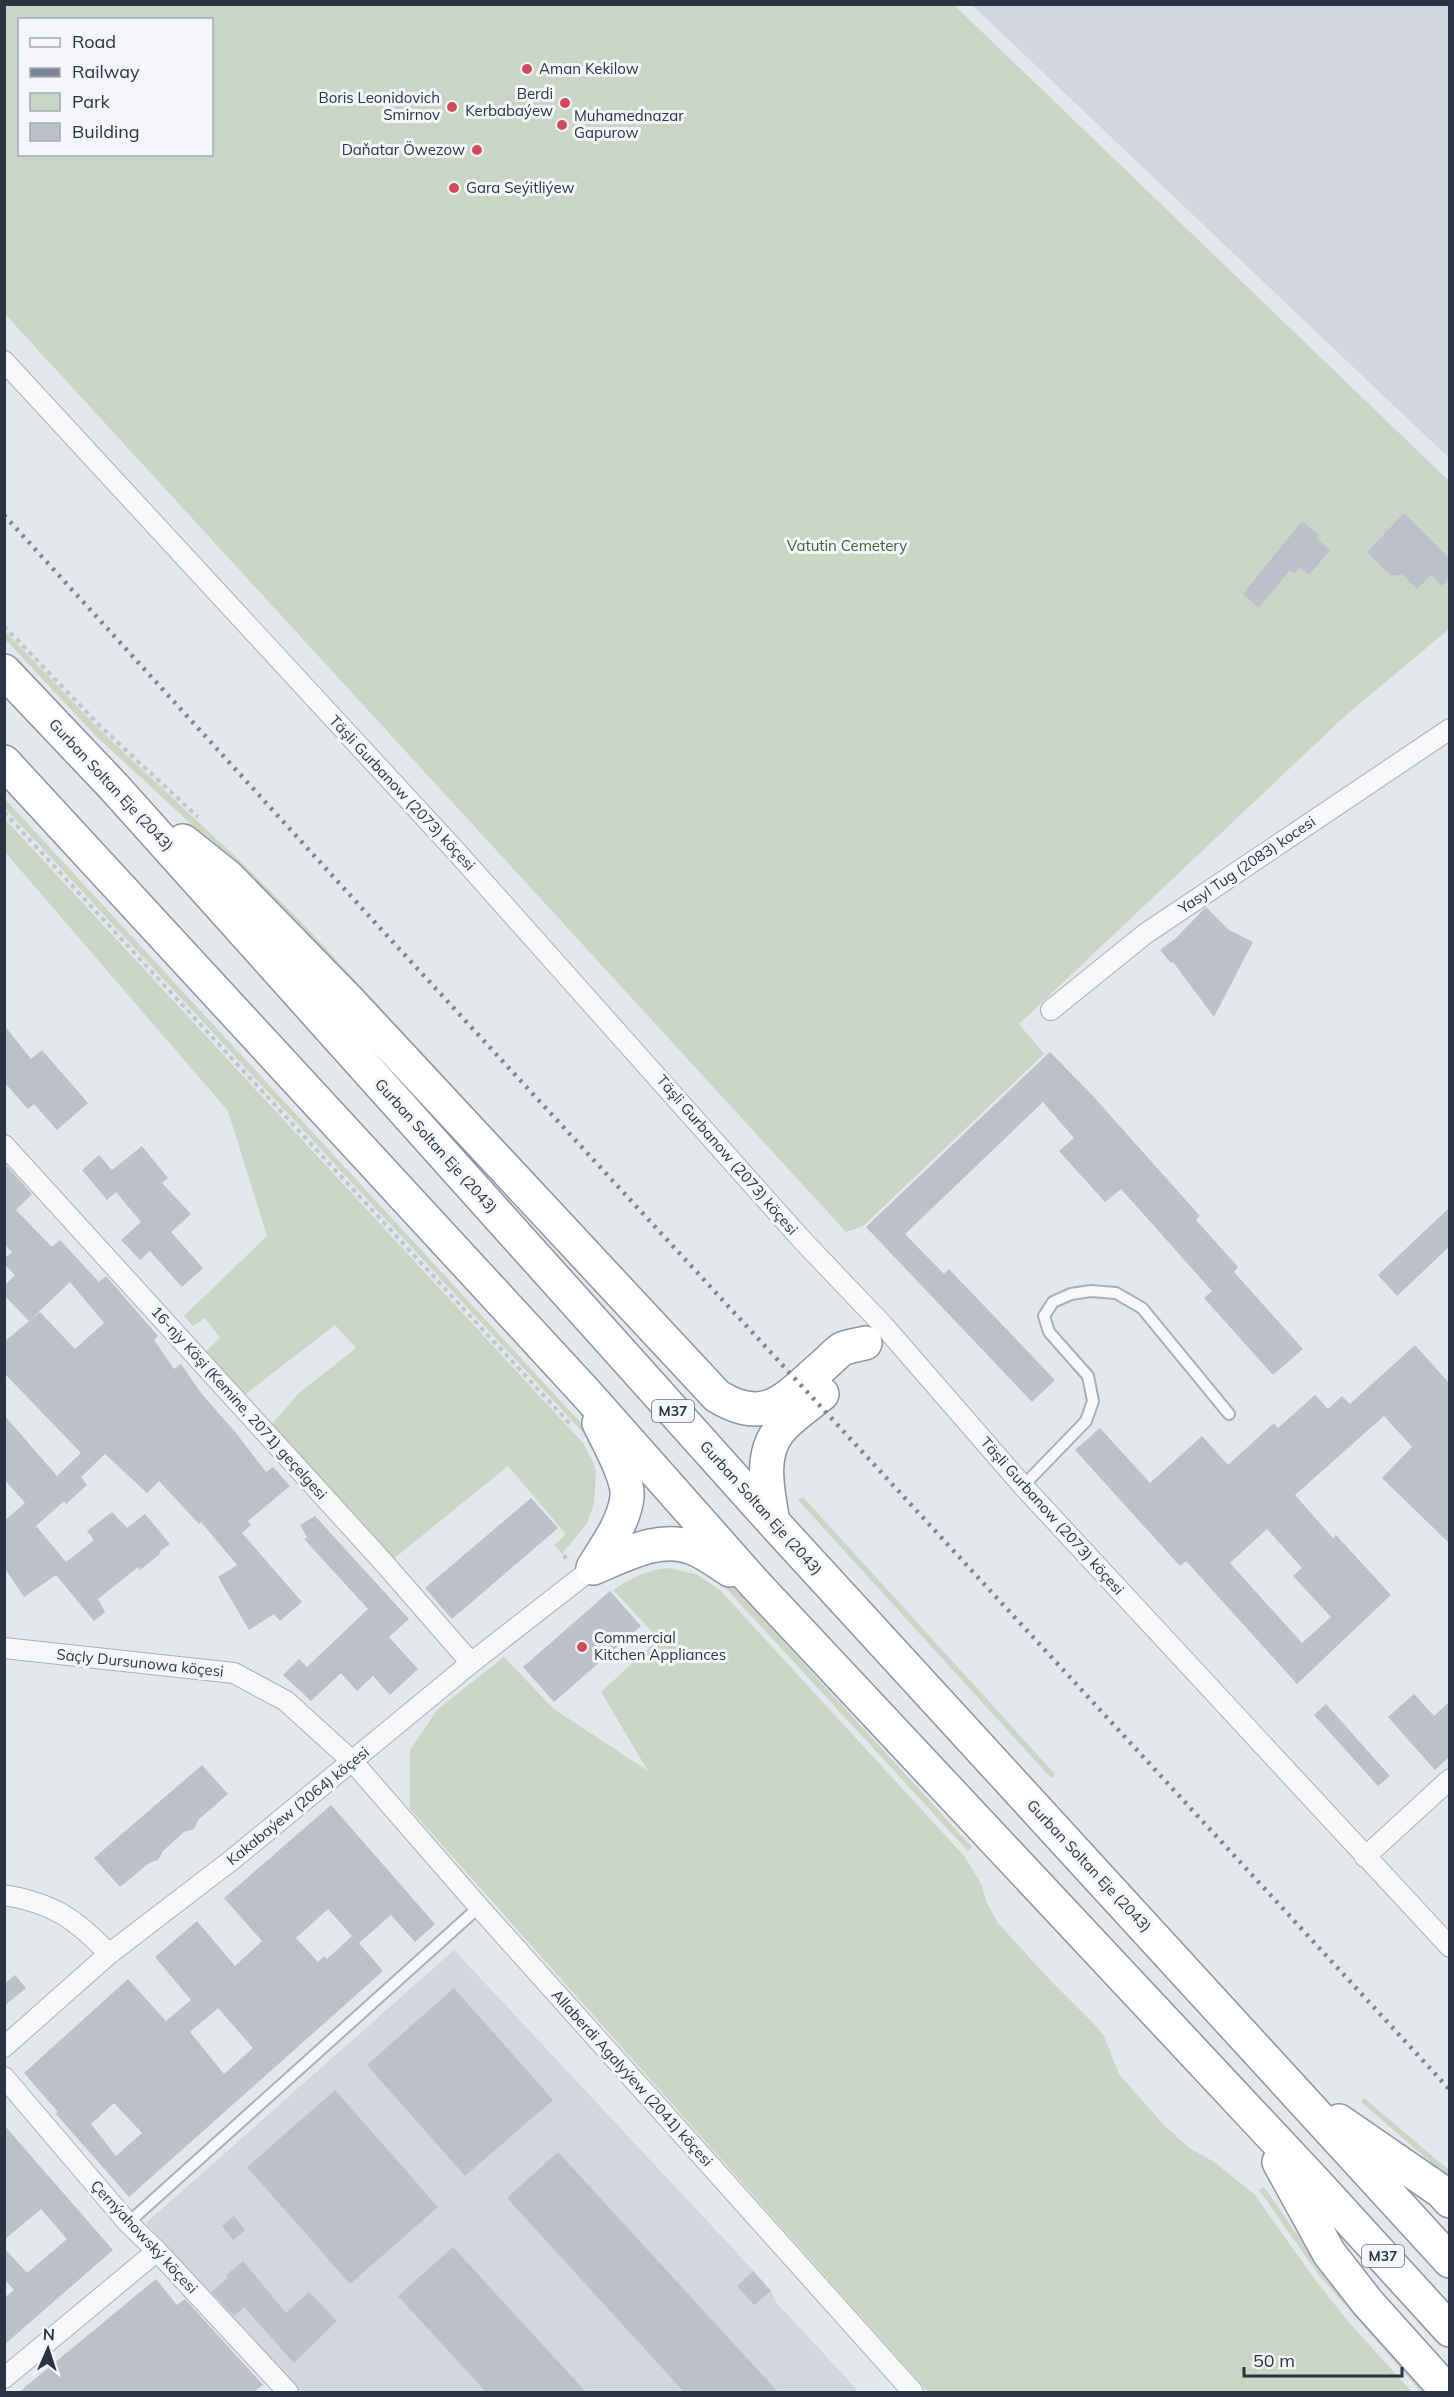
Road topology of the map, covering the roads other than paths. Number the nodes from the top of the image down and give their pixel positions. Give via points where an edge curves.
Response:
1 (4, 361) edge
2 (4, 671) edge
3 (1449, 729) edge
4 (4, 762) edge
5 (114, 787) junction
6 (1051, 1010) dead end
7 (4, 1144) edge
8 (874, 1334) junction
9 (585, 1392) junction
10 (1229, 1414) dead end
11 (1023, 1486) junction
12 (773, 1522) junction
13 (577, 1559) junction
14 (756, 1585) junction
15 (4, 1648) edge
16 (471, 1663) junction
17 (353, 1761) junction
18 (1449, 1779) edge
19 (1365, 1857) junction
20 (4, 1895) edge
21 (479, 1907) junction
22 (1449, 1947) edge
23 (109, 1954) junction
24 (4, 2047) edge
25 (4, 2077) edge
26 (1297, 2093) junction
27 (1258, 2123) junction
28 (1449, 2200) edge
29 (128, 2223) junction
30 (158, 2251) junction
31 (1449, 2260) edge
32 (1449, 2330) edge
33 (4, 2378) edge
34 (288, 2392) edge
35 (914, 2392) edge
36 (1448, 2392) edge

1 - 8 street, Täşli Gurbanow (2073) köçesi via 454,849 802,1241
2 - 5 highway, Gurban Soltan Eje (2043) / M37
3 - 6 street, Yasyl Tug (2083) kocesi via 1145,934
4 - 9 highway, M37
5 - 8 highway via 228,877 717,1395 732,1405 766,1409 784,1399 842,1350
5 - 12 highway, Gurban Soltan Eje (2043) / M37
7 - 16 street, 16-njy Köşi (Kemine, 2071) geçelgesi
8 - 11 street, Täşli Gurbanow (2073) köçesi
8 - 12 highway via 856,1365 779,1431 768,1452 767,1482
9 - 13 highway via 627,1495 622,1519
9 - 14 highway, M37
10 - 11 lane via 1142,1308 1116,1293 1071,1294 1053,1302 1044,1316 1049,1332 1088,1376 1093,1401 1086,1421
11 - 19 street, Täşli Gurbanow (2073) köçesi
12 - 26 highway, Gurban Soltan Eje (2043) / M37
13 - 14 highway via 671,1543 694,1548
13 - 16 street, Kakabaýew (2064) köçesi
14 - 27 highway, M37
15 - 17 street, Saçly Dursunowa köçesi via 234,1673 286,1701
16 - 17 street, Kakabaýew (2064) köçesi
17 - 21 street, Allaberdi Agalyýew (2041) köçesi
17 - 23 street, Kakabaýew (2064) köçesi
18 - 19 street
19 - 22 street, Täşli Gurbanow (2073) köçesi
20 - 23 street via 63,1913
21 - 29 lane
21 - 35 street, Allaberdi Agalyýew (2041) köçesi
23 - 24 street, Kakabaýew (2064) köçesi
25 - 29 street, Çernýahowský köçesi
26 - 28 highway via 1372,2142
26 - 31 highway, Gurban Soltan Eje (2043) / M37
27 - 32 highway, M37
27 - 36 highway via 1329,2253
29 - 30 street, Çernýahowský köçesi
30 - 33 street
30 - 34 street, Çernýahowský köçesi

